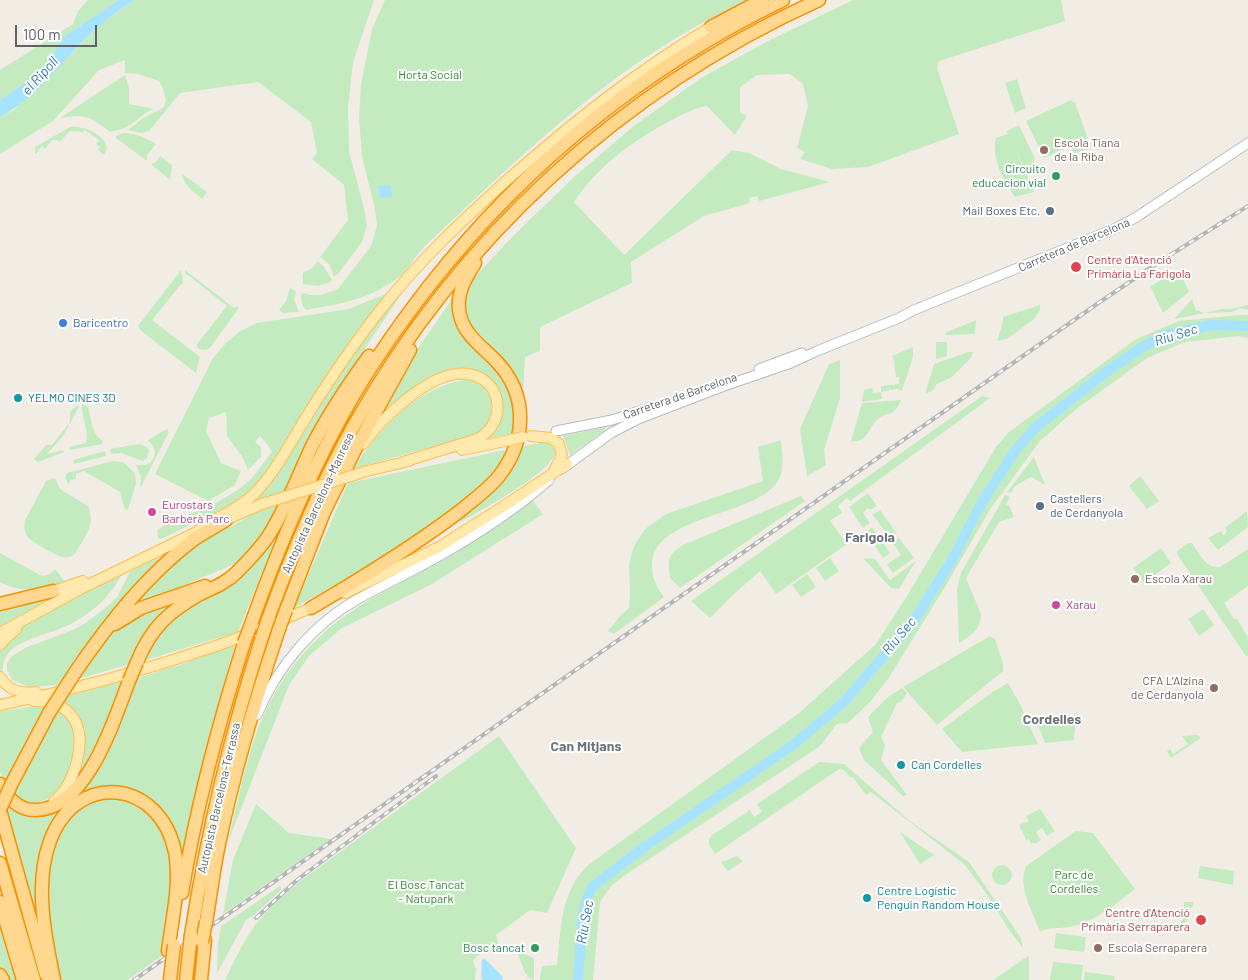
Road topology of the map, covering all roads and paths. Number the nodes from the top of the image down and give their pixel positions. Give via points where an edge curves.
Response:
1 (762, 0) edge
2 (783, 0) edge
3 (819, 0) edge
4 (711, 27) joint
5 (1248, 143) edge
6 (500, 226) junction
7 (454, 255) junction
8 (462, 268) junction
9 (914, 310) junction
10 (802, 353) junction
11 (764, 373) junction
12 (556, 430) joint
13 (527, 436) junction
14 (403, 462) junction
15 (567, 464) junction
16 (554, 472) junction
17 (226, 520) junction
18 (197, 531) junction
19 (317, 531) junction
20 (251, 558) junction
21 (53, 597) junction
22 (0, 604) edge
23 (311, 608) junction
24 (268, 619) joint
25 (250, 627) joint
26 (0, 633) edge
27 (99, 638) junction
28 (0, 645) edge
29 (0, 677) edge
30 (77, 686) junction
31 (14, 702) junction
32 (0, 705) edge
33 (6, 783) edge
34 (233, 784) junction
35 (0, 809) edge
36 (34, 810) junction
37 (0, 863) edge
38 (0, 902) edge
39 (204, 941) junction
40 (171, 948) junction
41 (169, 965) junction
42 (0, 975) edge
43 (2, 980) edge
44 (23, 980) edge
45 (34, 980) edge
46 (47, 980) edge
47 (54, 980) edge
48 (164, 980) edge
49 (170, 980) edge
50 (186, 980) edge
51 (197, 980) edge
52 (200, 980) edge

1 - 4 highway
2 - 7 highway, Autopista Barcelona-Manresa via 697,46 598,115 517,186
3 - 6 highway, Autopista Barcelona-Manresa via 736,41 656,91 580,149
4 - 18 main road via 653,63 587,111 442,241 366,329 261,485 244,502
5 - 9 main road, Carretera de Barcelona via 1114,229
6 - 8 highway, Autopista Barcelona-Manresa
6 - 23 highway via 464,280 458,307 464,326 503,369 517,394 519,431 508,462 493,483 436,528
7 - 20 highway via 413,297 341,394 275,524
7 - 25 highway, Autopista Barcelona-Manresa via 389,340 340,420 292,516
8 - 19 highway via 400,368 345,468
8 - 24 highway, Autopista Barcelona-Manresa via 409,337 352,429 300,538
9 - 10 main road, Carretera de Barcelona via 888,317
9 - 11 main road, Carretera de Barcelona
10 - 11 main road, Carretera de Barcelona via 769,367
10 - 12 main road, Carretera de Barcelona via 627,416
11 - 15 main road, Carretera de Barcelona via 627,424
12 - 13 main road
13 - 14 main road, bridge
13 - 16 main road via 551,438 560,444 562,455
14 - 17 main road, bridge via 315,486
14 - 19 main road via 477,439 488,432 498,406 489,384 470,374 449,375 416,392 390,413 358,451
15 - 16 main road
15 - 34 main road, Carretera de Barcelona via 489,525 440,556 358,599 310,636 286,664 267,694
16 - 23 main road via 439,546
17 - 18 main road
17 - 27 highway via 174,556 131,599
18 - 21 main road
19 - 34 highway, bridge via 279,629
20 - 27 highway via 224,578 140,608
20 - 36 highway, bridge via 226,581 165,617 151,634 137,662 101,752 90,771 60,802
21 - 22 highway
21 - 26 main road
21 - 28 main road
23 - 30 main road via 216,646
24 - 50 highway, Autopista Barcelona-Terrassa, bridge via 220,782 202,868
25 - 40 highway, Autopista Barcelona-Terrassa, bridge via 202,794
27 - 33 highway, bridge
29 - 30 main road via 10,689 24,693
30 - 31 main road
31 - 32 main road
31 - 36 main road via 41,701 59,706 73,717 80,734 76,766 66,788 53,802
33 - 35 highway, bridge
33 - 36 highway via 13,802
34 - 39 highway, bridge via 220,840
35 - 46 highway
37 - 45 highway
38 - 44 highway
39 - 51 highway
39 - 52 highway
40 - 41 highway, Autopista Barcelona-Terrassa, bridge
40 - 47 highway via 177,867 167,827 158,814 140,799 110,792 95,795 75,805 59,822 45,860 43,905
41 - 48 highway
41 - 49 highway, Autopista Barcelona-Terrassa
42 - 43 highway

